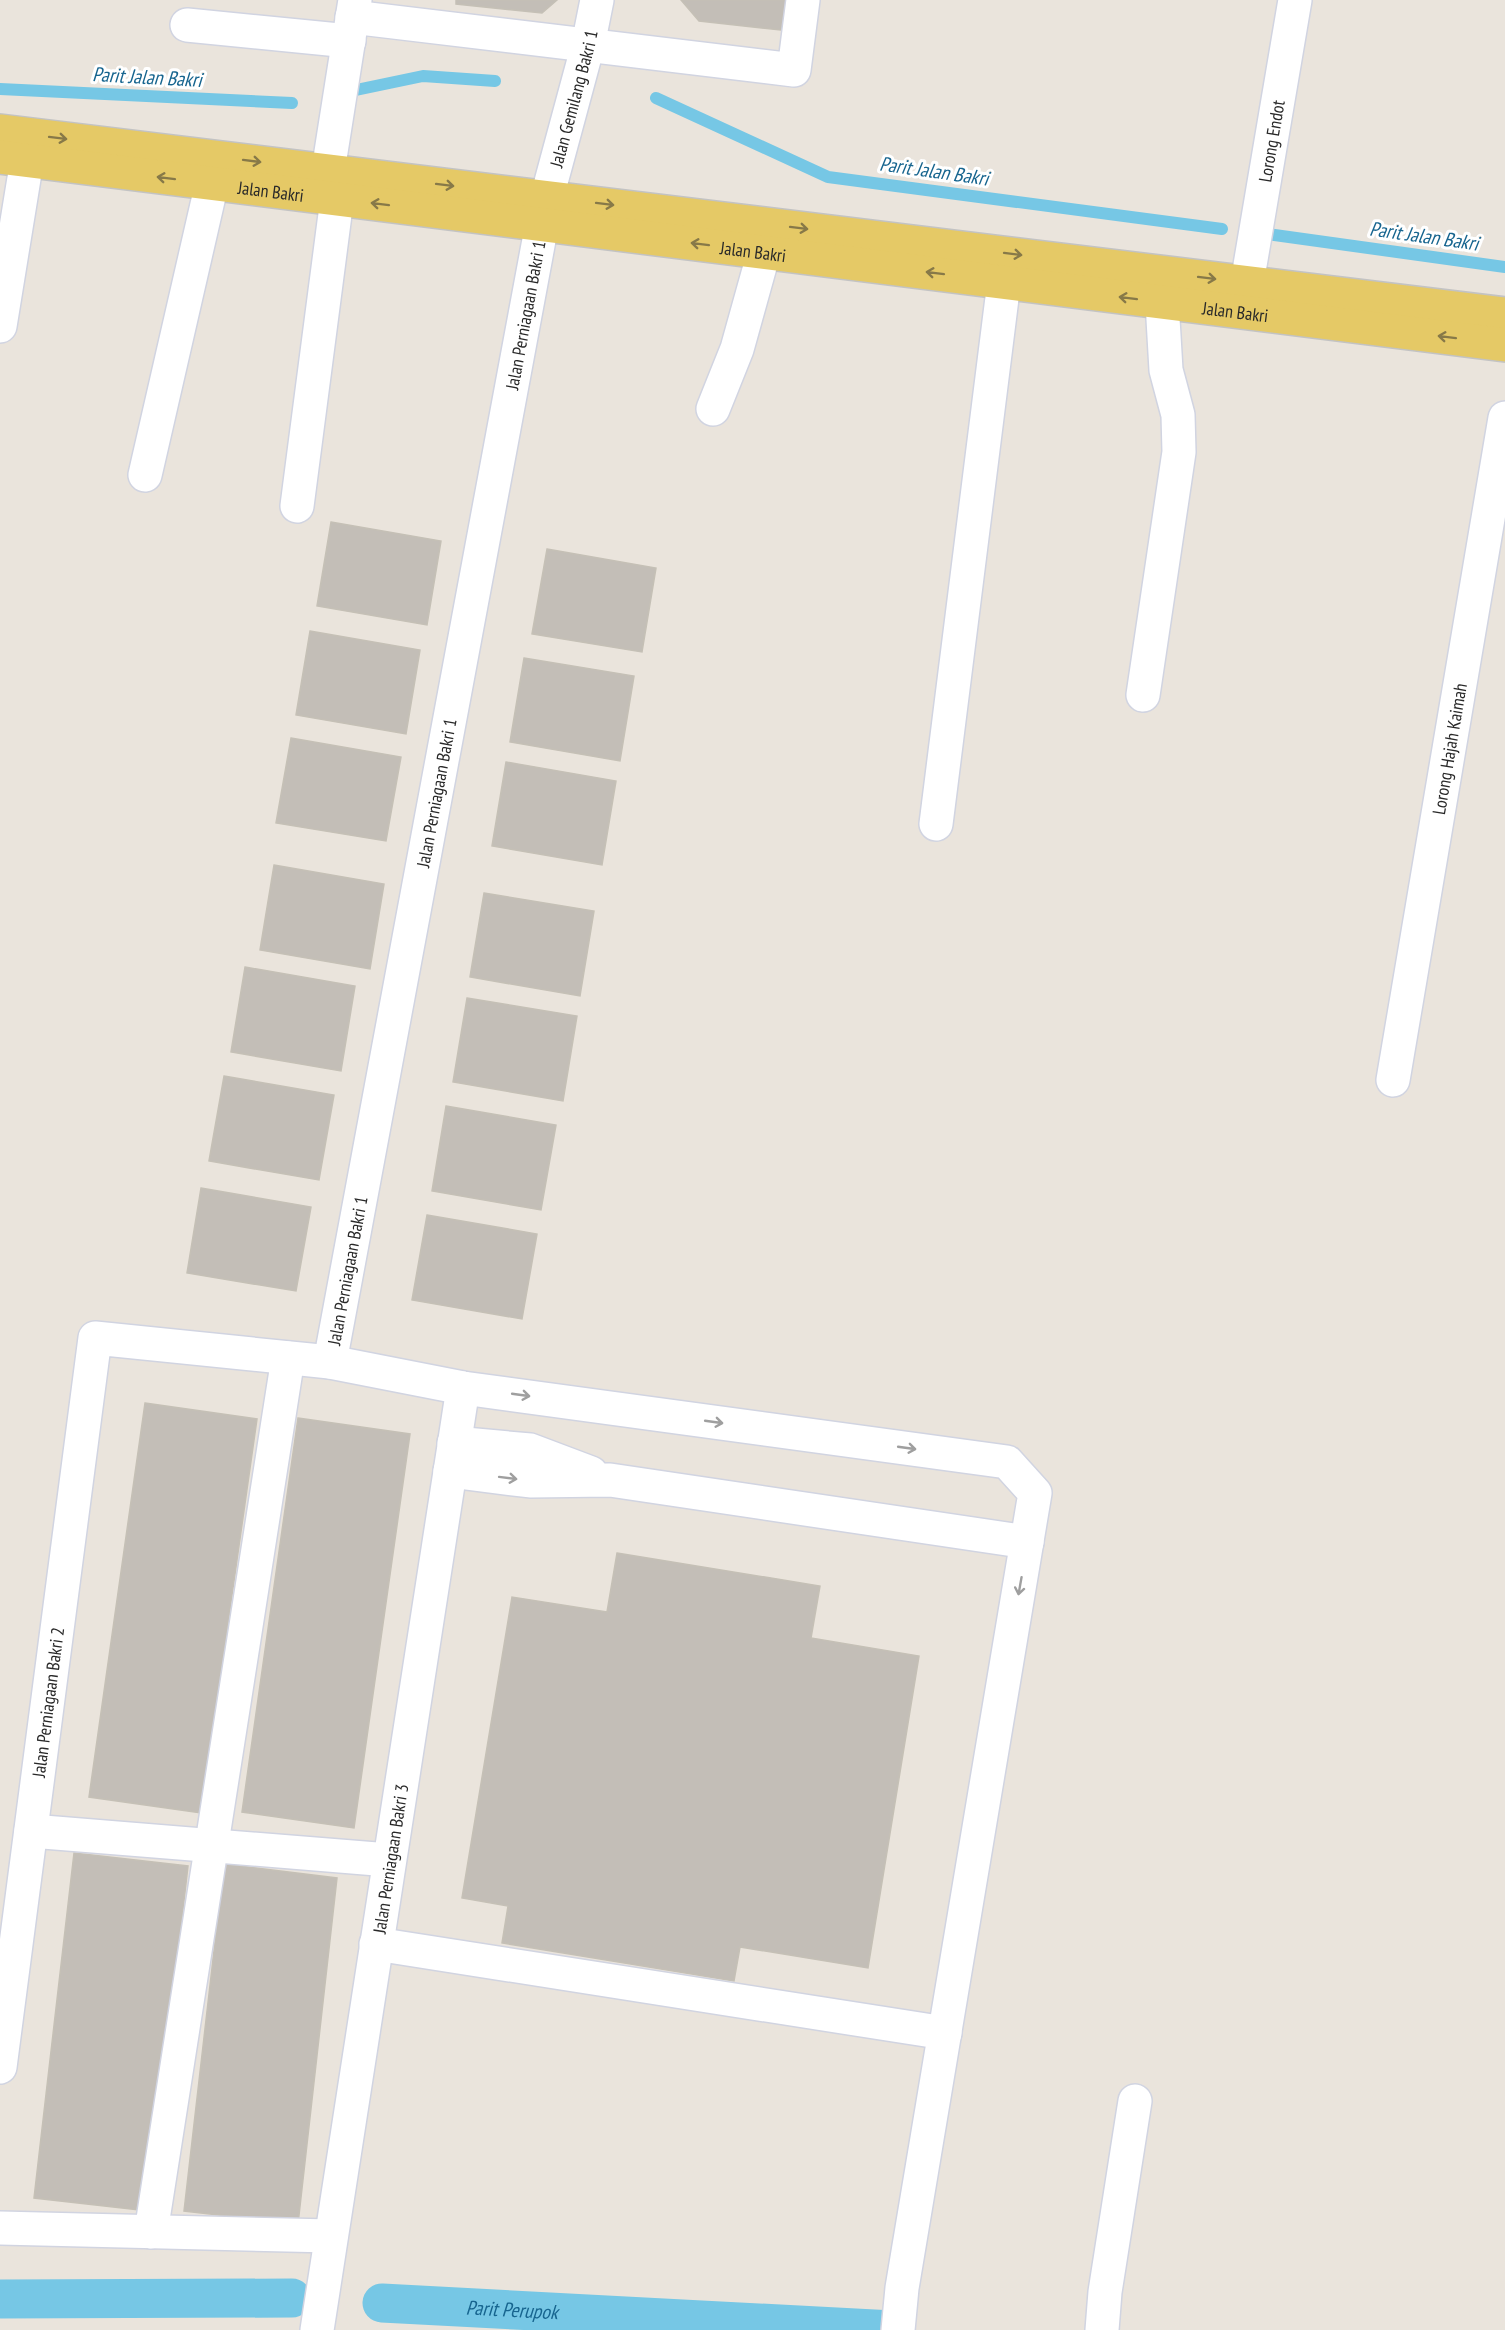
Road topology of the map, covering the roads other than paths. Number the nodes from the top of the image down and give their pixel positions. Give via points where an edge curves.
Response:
1 (597, 0) edge
2 (803, 0) edge
3 (1295, 0) edge
4 (418, 13) edge
5 (352, 19) edge
6 (187, 25) dead end
7 (588, 45) junction
8 (0, 131) edge
9 (14, 159) edge
10 (212, 183) junction
11 (333, 185) junction
12 (545, 211) junction
13 (764, 252) junction
14 (1004, 282) junction
15 (1247, 283) junction
16 (1162, 302) junction
17 (1505, 314) edge
18 (0, 326) edge
19 (1505, 345) edge
20 (713, 409) dead end
21 (1505, 418) edge
22 (145, 475) dead end
23 (297, 506) dead end
24 (1143, 695) dead end
25 (936, 824) dead end
26 (1393, 1080) dead end
27 (288, 1358) junction
28 (330, 1362) junction
29 (463, 1388) junction
30 (452, 1457) junction
31 (1027, 1542) junction
32 (31, 1831) junction
33 (212, 1845) junction
34 (389, 1860) junction
35 (376, 1944) junction
36 (945, 2034) junction
37 (0, 2067) edge
38 (1135, 2101) dead end
39 (0, 2228) edge
40 (151, 2232) junction
41 (331, 2236) junction
42 (317, 2330) edge
43 (898, 2330) edge
44 (1102, 2330) edge

1 - 7 street, Jalan Gemilang Bakri 1
2 - 7 street via 794,70
3 - 15 street, Lorong Endot
4 - 5 street
4 - 7 street
5 - 6 street
5 - 11 street
7 - 12 street, Jalan Gemilang Bakri 1
8 -> 11 main road, Jalan Bakri
10 -> 9 main road, Jalan Bakri
9 - 18 street
10 - 11 main road, Jalan Bakri
10 - 22 street
11 - 12 main road, Jalan Bakri
11 - 23 street
13 -> 12 main road, Jalan Bakri
12 -> 15 main road, Jalan Bakri
12 - 28 street, Jalan Perniagaan Bakri 1
14 -> 13 main road, Jalan Bakri
13 - 20 street via 737,349
16 -> 14 main road, Jalan Bakri
14 - 25 street
15 - 17 main road, Jalan Bakri
19 -> 16 main road, Jalan Bakri
16 - 24 street via 1166,370 1178,415 1179,452
21 - 26 street, Lorong Hajah Kaimah
27 - 28 street
27 - 32 street, Jalan Perniagaan Bakri 2 via 95,1338
27 - 33 street
28 - 29 street
29 - 30 street, Jalan Perniagaan Bakri 3
29 -> 31 street via 1007,1462 1035,1493
30 - 31 street via 530,1450 610,1480
30 - 34 street, Jalan Perniagaan Bakri 3
31 -> 36 street
32 - 33 street
32 - 37 street, Jalan Perniagaan Bakri 2
33 - 34 street
33 - 40 street
34 - 35 street, Jalan Perniagaan Bakri 3
35 - 36 street
35 - 41 street, Jalan Perniagaan Bakri 3
36 - 43 street
38 - 44 street
39 - 40 street
40 - 41 street
41 - 42 street, Jalan Perniagaan Bakri 3

